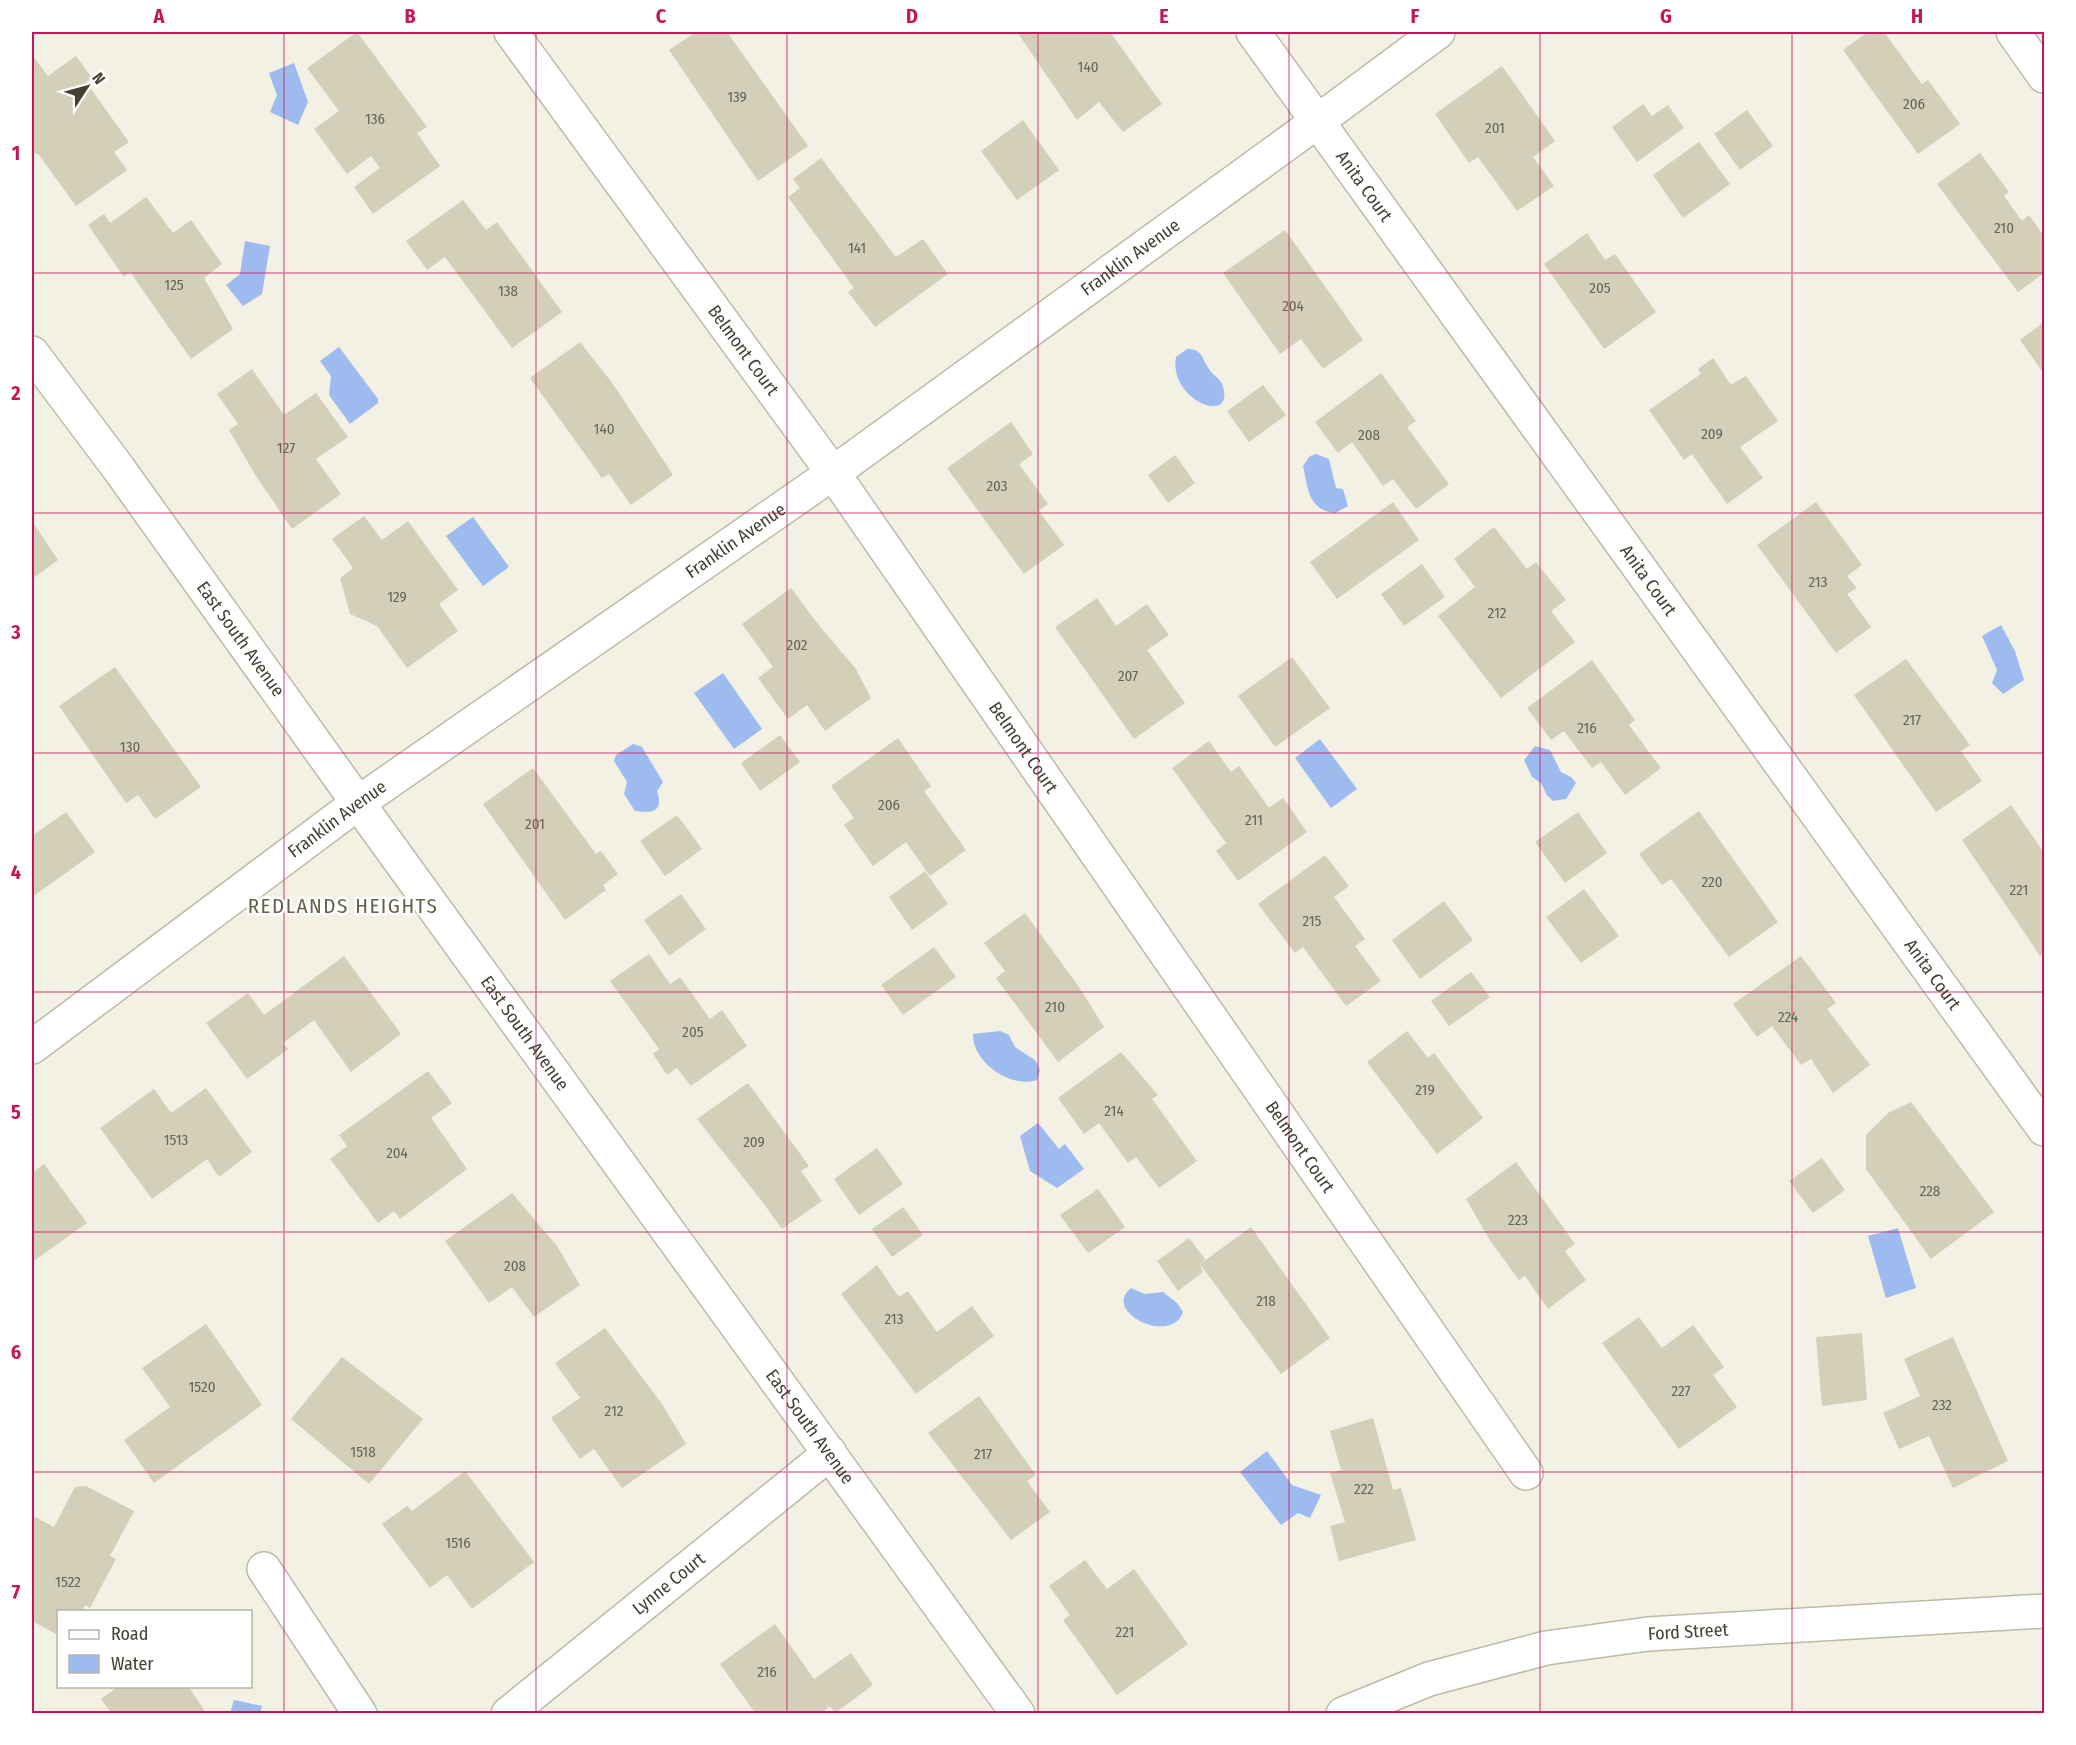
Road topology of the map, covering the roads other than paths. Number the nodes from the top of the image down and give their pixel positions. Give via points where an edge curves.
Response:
1 (511, 32) edge
2 (1253, 32) edge
3 (1438, 32) edge
4 (2013, 32) edge
5 (2044, 75) edge
6 (1318, 121) junction
7 (32, 353) edge
8 (834, 474) junction
9 (358, 803) junction
10 (32, 1047) edge
11 (2044, 1129) edge
12 (830, 1453) junction
13 (1526, 1473) dead end
14 (264, 1569) dead end
15 (2044, 1611) edge
16 (360, 1713) edge
17 (508, 1713) edge
18 (1018, 1713) edge
19 (1342, 1713) edge

1 - 8 street, Belmont Court
2 - 6 street, Anita Court
3 - 6 street, Franklin Avenue
4 - 5 street
6 - 8 street, Franklin Avenue
6 - 11 street, Anita Court
7 - 9 street, East South Avenue
8 - 9 street, Franklin Avenue
8 - 13 street, Belmont Court
9 - 10 street, Franklin Avenue
9 - 12 street, East South Avenue
12 - 17 street, Lynne Court
12 - 18 street, East South Avenue
14 - 16 street
15 - 19 street, Ford Street via 1648,1634 1546,1648 1429,1679

